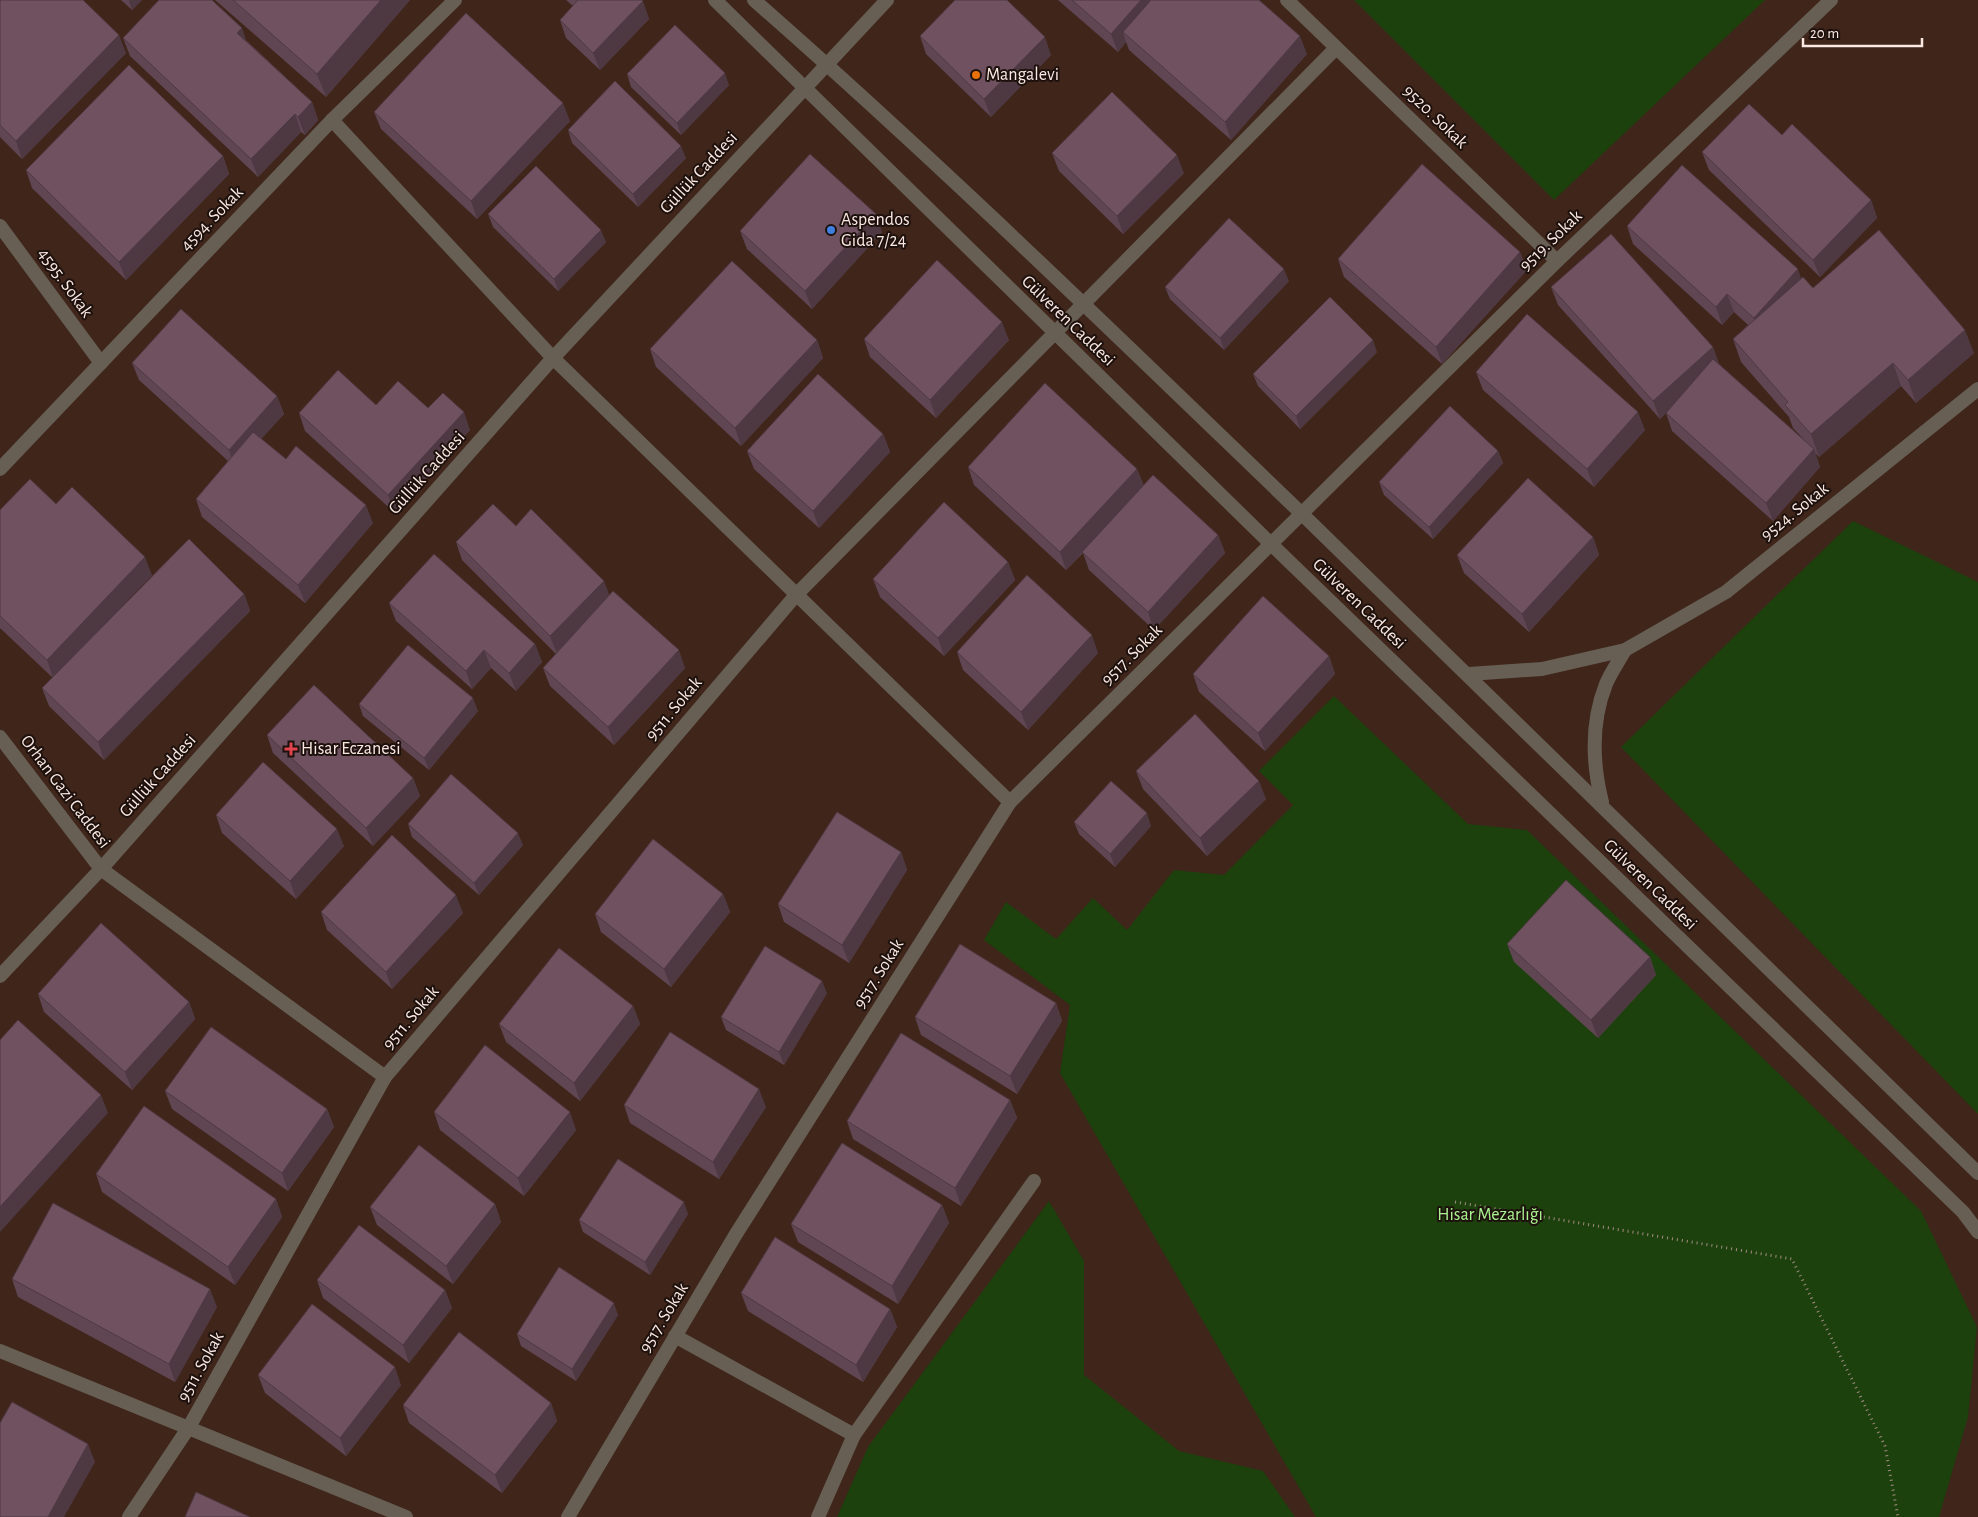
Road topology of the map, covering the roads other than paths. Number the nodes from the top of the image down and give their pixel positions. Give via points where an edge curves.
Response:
1 (454, 0) edge
2 (715, 0) edge
3 (754, 0) edge
4 (887, 0) edge
5 (1287, 0) edge
6 (1831, 0) edge
7 (1336, 48) junction
8 (827, 64) junction
9 (804, 88) junction
10 (332, 120) junction
11 (0, 226) edge
12 (1557, 261) junction
13 (1085, 304) junction
14 (1054, 334) junction
15 (553, 358) junction
16 (101, 363) junction
17 (1978, 389) edge
18 (0, 469) edge
19 (1302, 514) junction
20 (1270, 544) junction
21 (796, 595) junction
22 (1626, 650) junction
23 (1469, 674) junction
24 (0, 737) edge
25 (1010, 802) junction
26 (1602, 803) junction
27 (101, 869) junction
28 (0, 976) edge
29 (385, 1077) junction
30 (1978, 1173) edge
31 (1034, 1181) dead end
32 (1978, 1232) edge
33 (675, 1336) junction
34 (0, 1351) edge
35 (188, 1427) junction
36 (854, 1435) junction
37 (129, 1517) edge
38 (406, 1517) edge
39 (568, 1517) edge
40 (818, 1517) edge

1 - 10 street, 4594. Sokak
2 - 9 street, Gülveren Caddesi
3 - 8 street, Gülveren Caddesi
4 - 8 street, Güllük Caddesi
5 - 7 street, 9520. Sokak
6 - 12 street, 9519. Sokak
7 - 12 street, 9520. Sokak
7 - 13 street, 9511. Sokak
8 - 9 street, Güllük Caddesi
8 - 13 street, Gülveren Caddesi
9 - 14 street, Gülveren Caddesi
9 - 15 street, Güllük Caddesi
10 - 15 street
10 - 16 street, 4594. Sokak
11 - 16 street, 4595. Sokak
12 - 19 street, 9519. Sokak
13 - 14 street, 9511. Sokak
13 - 19 street, Gülveren Caddesi
14 - 20 street, Gülveren Caddesi
14 - 21 street, 9511. Sokak
15 - 21 street
15 - 27 street, Güllük Caddesi
16 - 18 street, 4594. Sokak
17 - 22 street, 9524. Sokak via 1726,592
19 - 20 street, 9517. Sokak
19 - 23 street, Gülveren Caddesi
20 - 25 street, 9517. Sokak
20 - 32 street, Gülveren Caddesi via 1963,1212
21 - 25 street
21 - 29 street, 9511. Sokak
22 - 23 street, 9524. Sokak via 1542,669
22 - 26 street, 9524. Sokak via 1606,683 1594,732 1595,774
23 - 26 street, Gülveren Caddesi
24 - 27 street, Orhan Gazi Caddesi
25 - 33 street, 9517. Sokak via 741,1226
26 - 30 street, Gülveren Caddesi
27 - 28 street, Güllük Caddesi
27 - 29 street, Orhan Gazi Caddesi
29 - 35 street, 9511. Sokak
31 - 36 street
33 - 36 street
33 - 39 street, 9517. Sokak
34 - 35 street
35 - 37 street, 9511. Sokak
35 - 38 street
36 - 40 street

